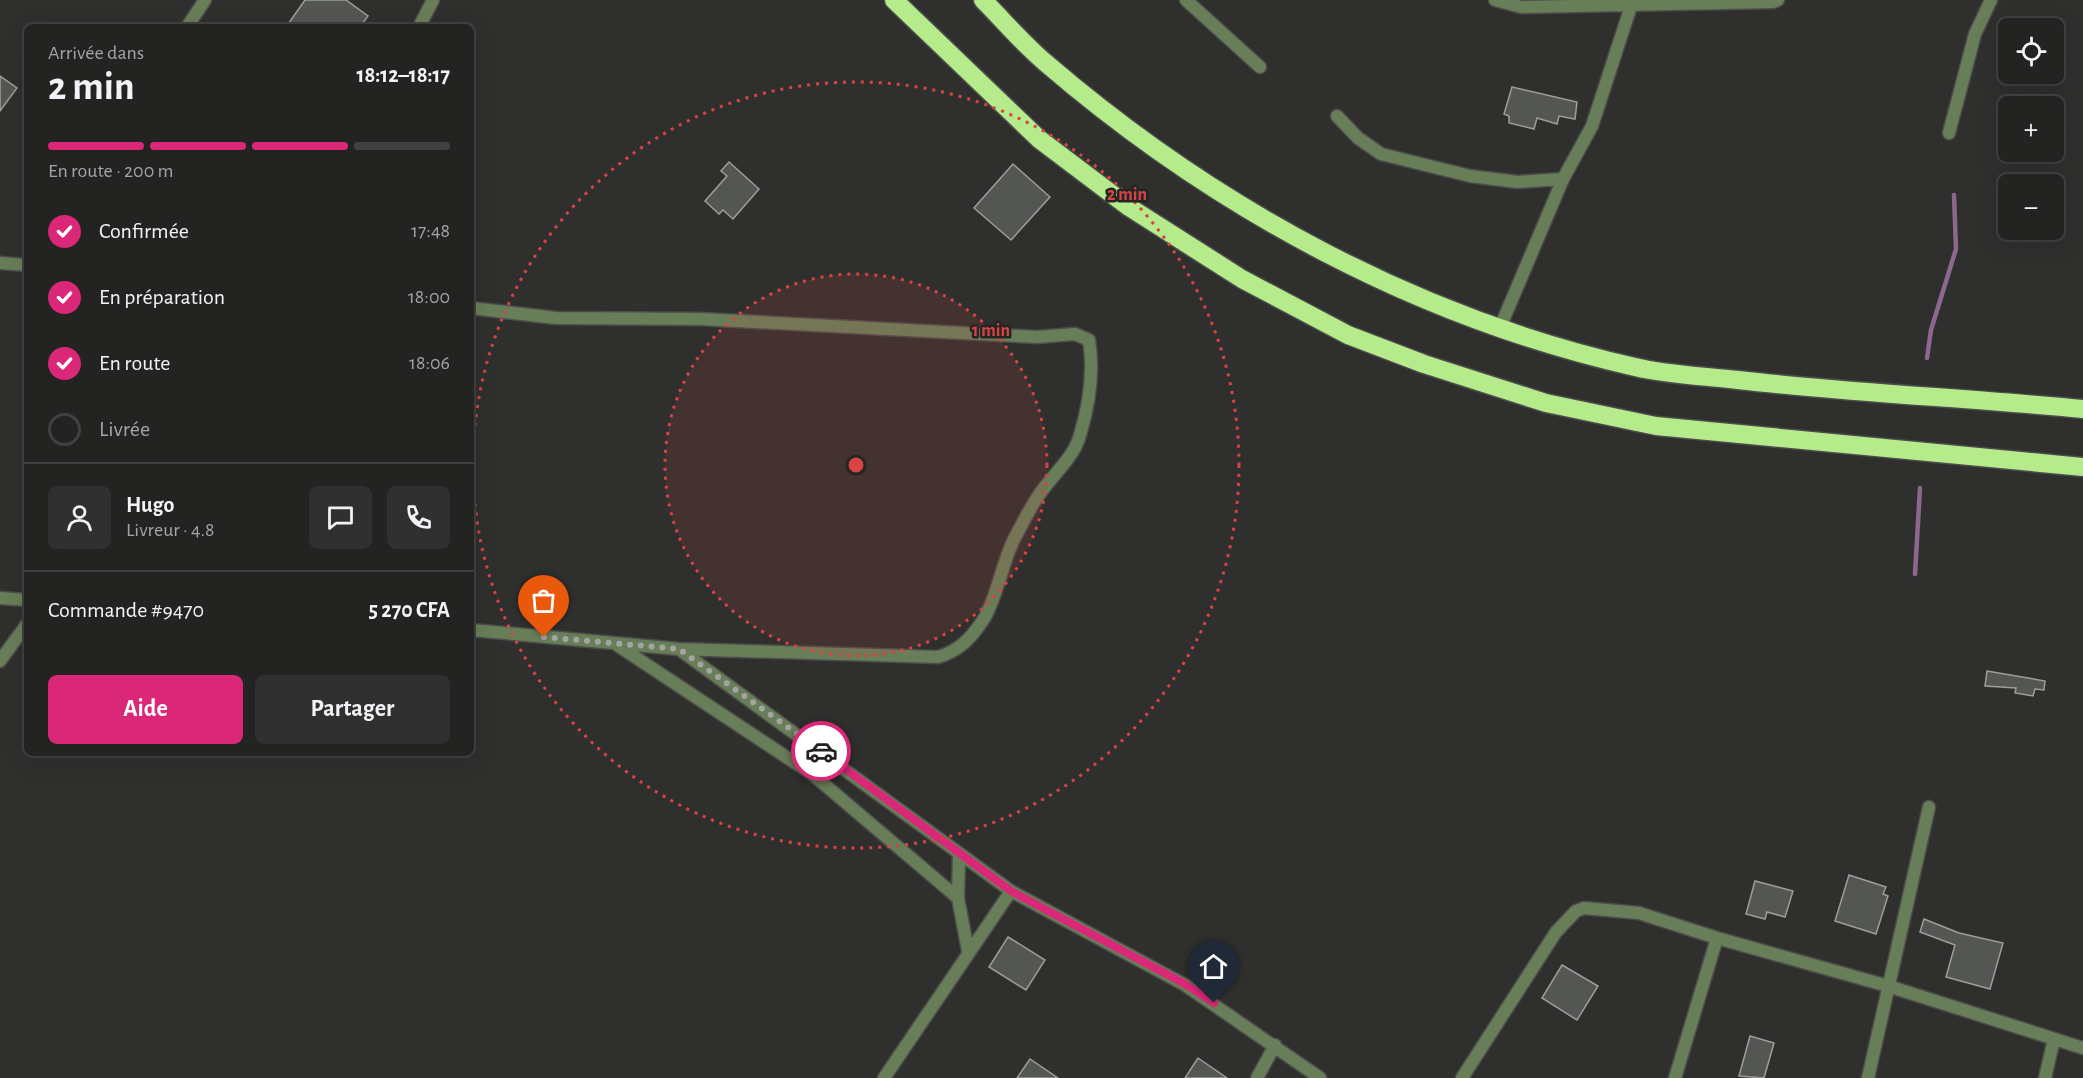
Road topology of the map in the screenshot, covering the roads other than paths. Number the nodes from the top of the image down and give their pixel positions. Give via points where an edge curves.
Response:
1 (205, 0) edge
2 (433, 0) edge
3 (894, 0) edge
4 (982, 0) edge
5 (1186, 0) edge
6 (1495, 0) edge
7 (1778, 0) edge
8 (1991, 0) edge
9 (1633, 3) edge
10 (189, 24) edge
11 (421, 24) edge
12 (1260, 67) dead end
13 (1336, 116) dead end
14 (1949, 133) dead end
15 (1563, 179) junction
16 (0, 263) edge
17 (24, 265) edge
18 (474, 308) edge
19 (1499, 330) junction
20 (2083, 409) edge
21 (2083, 467) edge
22 (0, 598) edge
23 (24, 600) edge
24 (24, 628) edge
25 (474, 630) edge
26 (615, 643) junction
27 (679, 649) junction
28 (0, 661) edge
29 (808, 741) junction
30 (785, 754) junction
31 (1929, 807) dead end
32 (959, 854) junction
33 (1011, 891) junction
34 (958, 898) junction
35 (1717, 938) junction
36 (968, 951) junction
37 (1888, 986) junction
38 (2054, 1039) junction
39 (1275, 1045) junction
40 (2083, 1048) edge
41 (884, 1078) edge
42 (1257, 1078) edge
43 (1320, 1078) edge
44 (1462, 1078) edge
45 (1675, 1078) edge
46 (1868, 1078) edge
47 (2045, 1078) edge

1 - 10 street
2 - 11 street
3 - 21 highway via 1039,139 1129,207 1242,279 1348,335 1546,403 1656,426
4 - 19 highway via 1045,62 1132,133 1213,189 1332,258
5 - 12 street
6 - 9 street via 1521,7
7 - 9 street
8 - 14 street via 1975,34
9 - 15 street via 1592,126
13 - 15 street via 1381,154 1470,176 1518,182
15 - 19 street
16 - 17 street
18 - 27 street via 556,318 701,319 1037,337 1075,334 1089,340 1092,358 1080,438 1038,495 1013,542 985,616 954,653 938,657
19 - 20 highway via 1638,368 1783,385
22 - 23 street
24 - 28 street
25 - 26 street
26 - 27 street
26 - 30 street
27 - 29 street
29 - 30 street
29 - 32 street
30 - 34 street
31 - 37 street
32 - 33 street
32 - 34 street
33 - 36 street
33 - 39 street via 1185,984
34 - 36 street
35 - 37 street
35 - 44 street via 1639,913 1584,908 1576,911 1556,932
35 - 45 street
36 - 41 street
37 - 38 street
37 - 46 street
38 - 40 street
38 - 47 street
39 - 42 street
39 - 43 street

